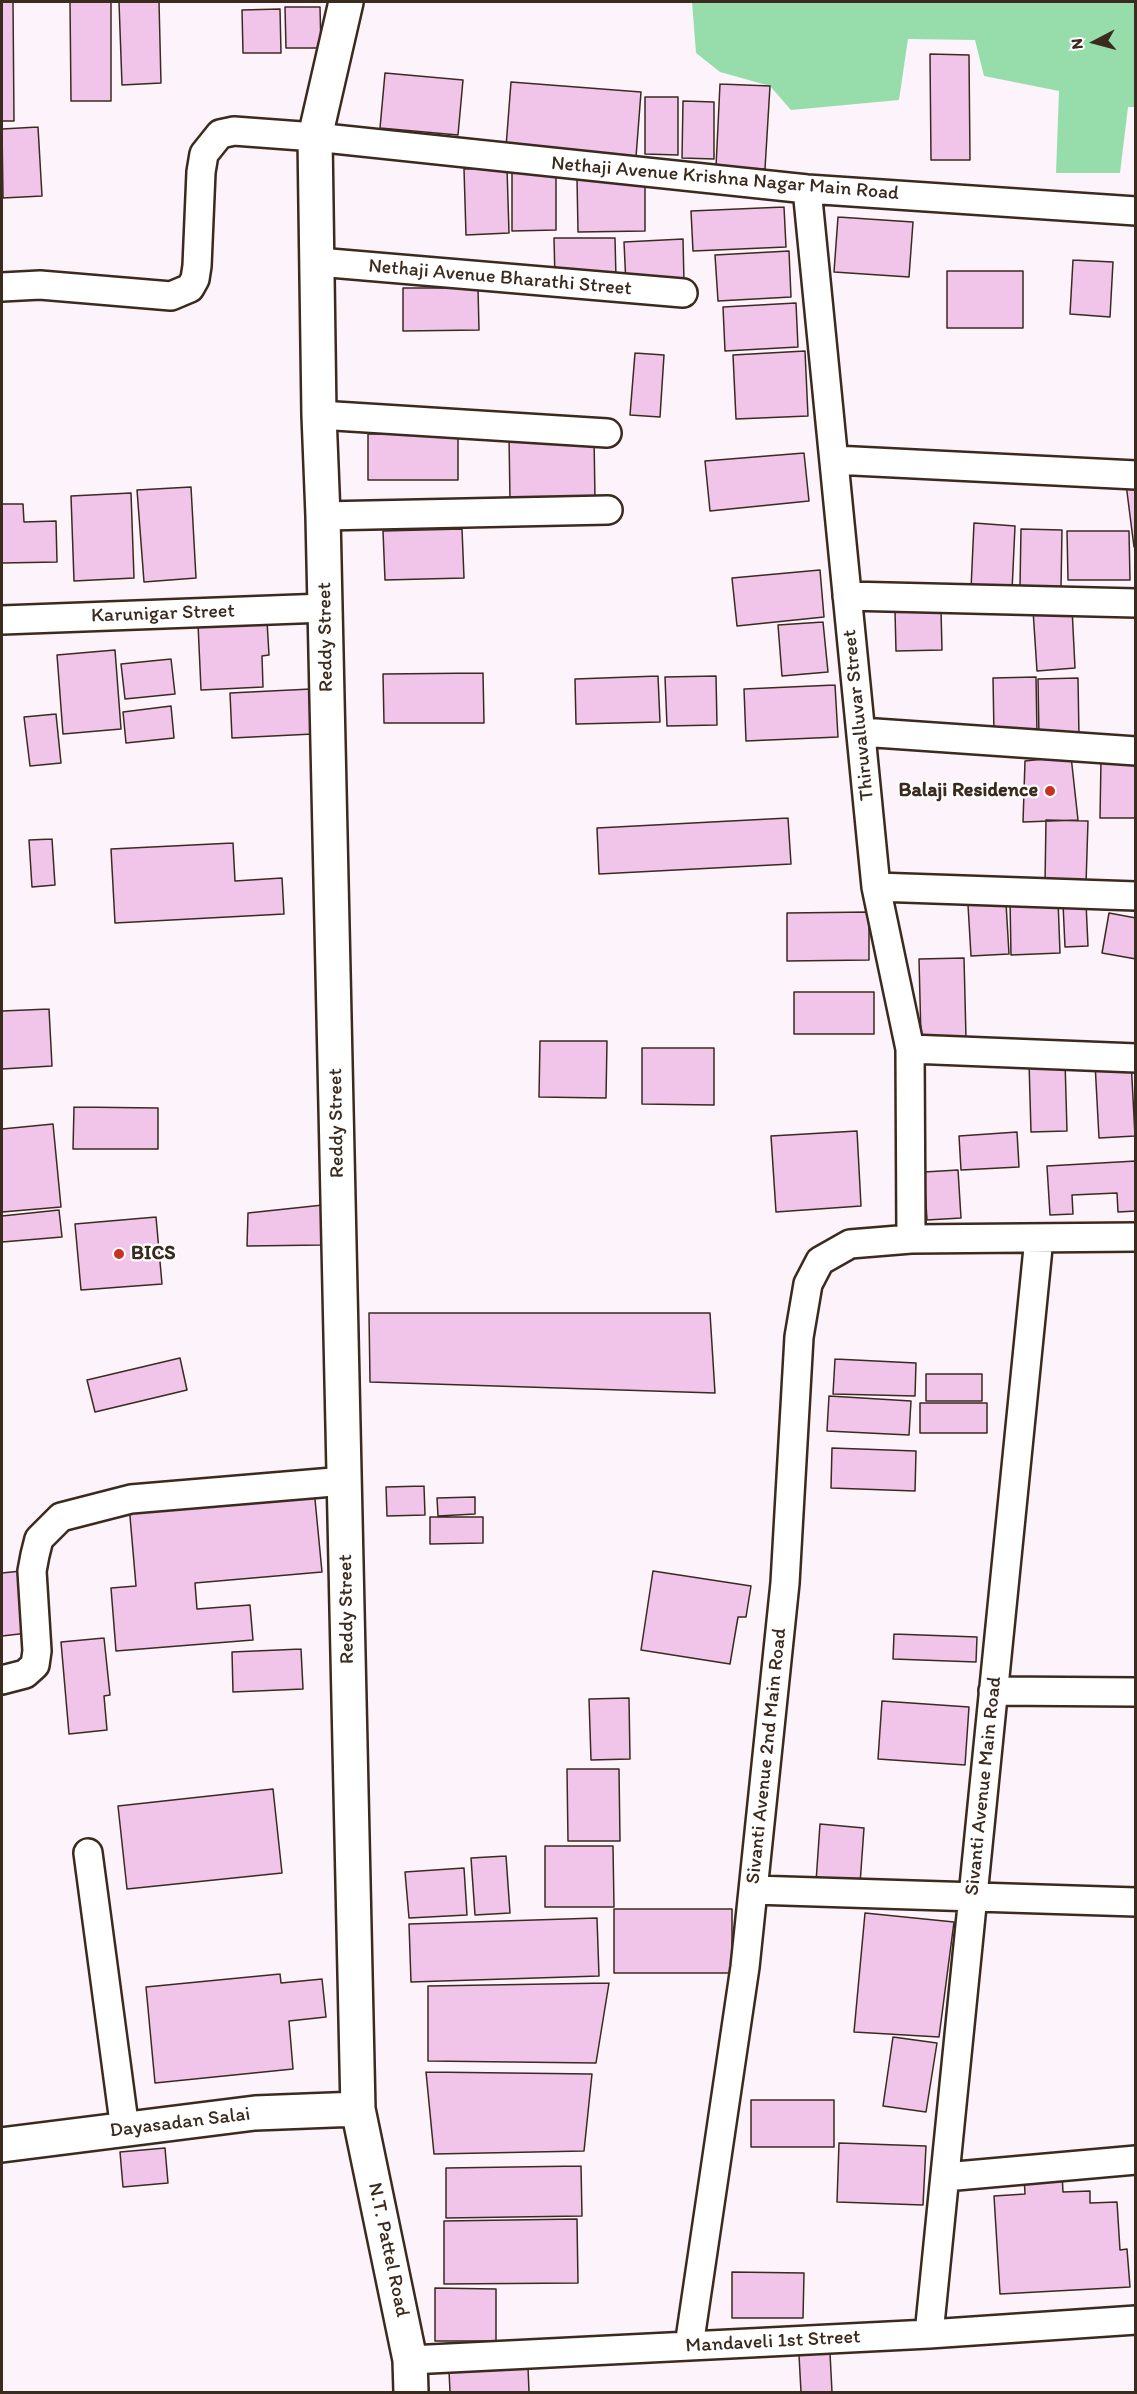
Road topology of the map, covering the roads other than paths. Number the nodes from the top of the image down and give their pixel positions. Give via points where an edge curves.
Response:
1 (346, 2) edge
2 (315, 137) junction
3 (807, 189) junction
4 (1136, 211) edge
5 (318, 262) junction
6 (2, 287) edge
7 (683, 293) dead end
8 (319, 415) junction
9 (607, 433) dead end
10 (834, 460) junction
11 (1136, 475) edge
12 (608, 510) dead end
13 (324, 516) junction
14 (847, 596) junction
15 (1136, 603) edge
16 (326, 608) junction
17 (2, 620) edge
18 (861, 732) junction
19 (1136, 751) edge
20 (876, 887) junction
21 (1136, 896) edge
22 (910, 1049) junction
23 (1136, 1058) edge
24 (1136, 1237) edge
25 (1039, 1238) junction
26 (911, 1239) junction
27 (345, 1481) junction
28 (2, 1680) edge
29 (993, 1691) junction
30 (1136, 1692) edge
31 (88, 1853) dead end
32 (753, 1890) junction
33 (973, 1897) junction
34 (1136, 1902) edge
35 (358, 2109) junction
36 (125, 2130) junction
37 (2, 2145) edge
38 (1136, 2160) edge
39 (945, 2176) junction
40 (1136, 2320) edge
41 (929, 2334) junction
42 (689, 2346) junction
43 (410, 2360) junction
44 (411, 2392) edge

1 - 2 street, Reddy Street
2 - 3 street, Nethaji Avenue Krishna Nagar Main Road
2 - 5 street, Reddy Street
2 - 6 street, Nethaji Avenue Krishna Nagar Main Road via 234,131 220,134 213,141 204,154 201,172 195,279 183,292 171,296 40,285
3 - 4 street, Nethaji Avenue Krishna Nagar Main Road
3 - 10 street, Thiruvalluvar Street
5 - 7 street, Nethaji Avenue Bharathi Street
5 - 8 street, Reddy Street
8 - 9 street
8 - 13 street, Reddy Street
10 - 11 street
10 - 14 street, Thiruvalluvar Street
12 - 13 street
13 - 16 street, Reddy Street
14 - 15 street
14 - 18 street, Thiruvalluvar Street
16 - 17 street, Karunigar Street
16 - 27 street, Reddy Street
18 - 19 street
18 - 20 street, Thiruvalluvar Street
20 - 21 street
20 - 22 street, Thiruvalluvar Street
22 - 23 street
22 - 26 street, Thiruvalluvar Street
24 - 25 street, Sivanti Avenue 2nd Main Road
25 - 26 street, Sivanti Avenue 2nd Main Road
25 - 29 street, Sivanti Avenue Main Road
26 - 32 street, Sivanti Avenue 2nd Main Road via 850,1244 820,1262 808,1284 799,1337 785,1583
27 - 28 street via 131,1498 61,1517 39,1539 34,1555 35,1665 25,1674
27 - 35 street, Reddy Street
29 - 30 street
29 - 33 street, Sivanti Avenue Main Road
31 - 36 street
32 - 33 street
32 - 42 street, Sivanti Avenue 2nd Main Road
33 - 34 street
33 - 39 street, Sivanti Avenue Main Road
35 - 36 street, Dayasadan Salai via 255,2113
35 - 43 street, N.T. Pattel Road
36 - 37 street, Dayasadan Salai
38 - 39 street
39 - 41 street, Sivanti Avenue Main Road
40 - 41 street, Mandaveli 1st Street
41 - 42 street, Mandaveli 1st Street
42 - 43 street, Mandaveli 1st Street
43 - 44 street, N.T. Pattel Road

